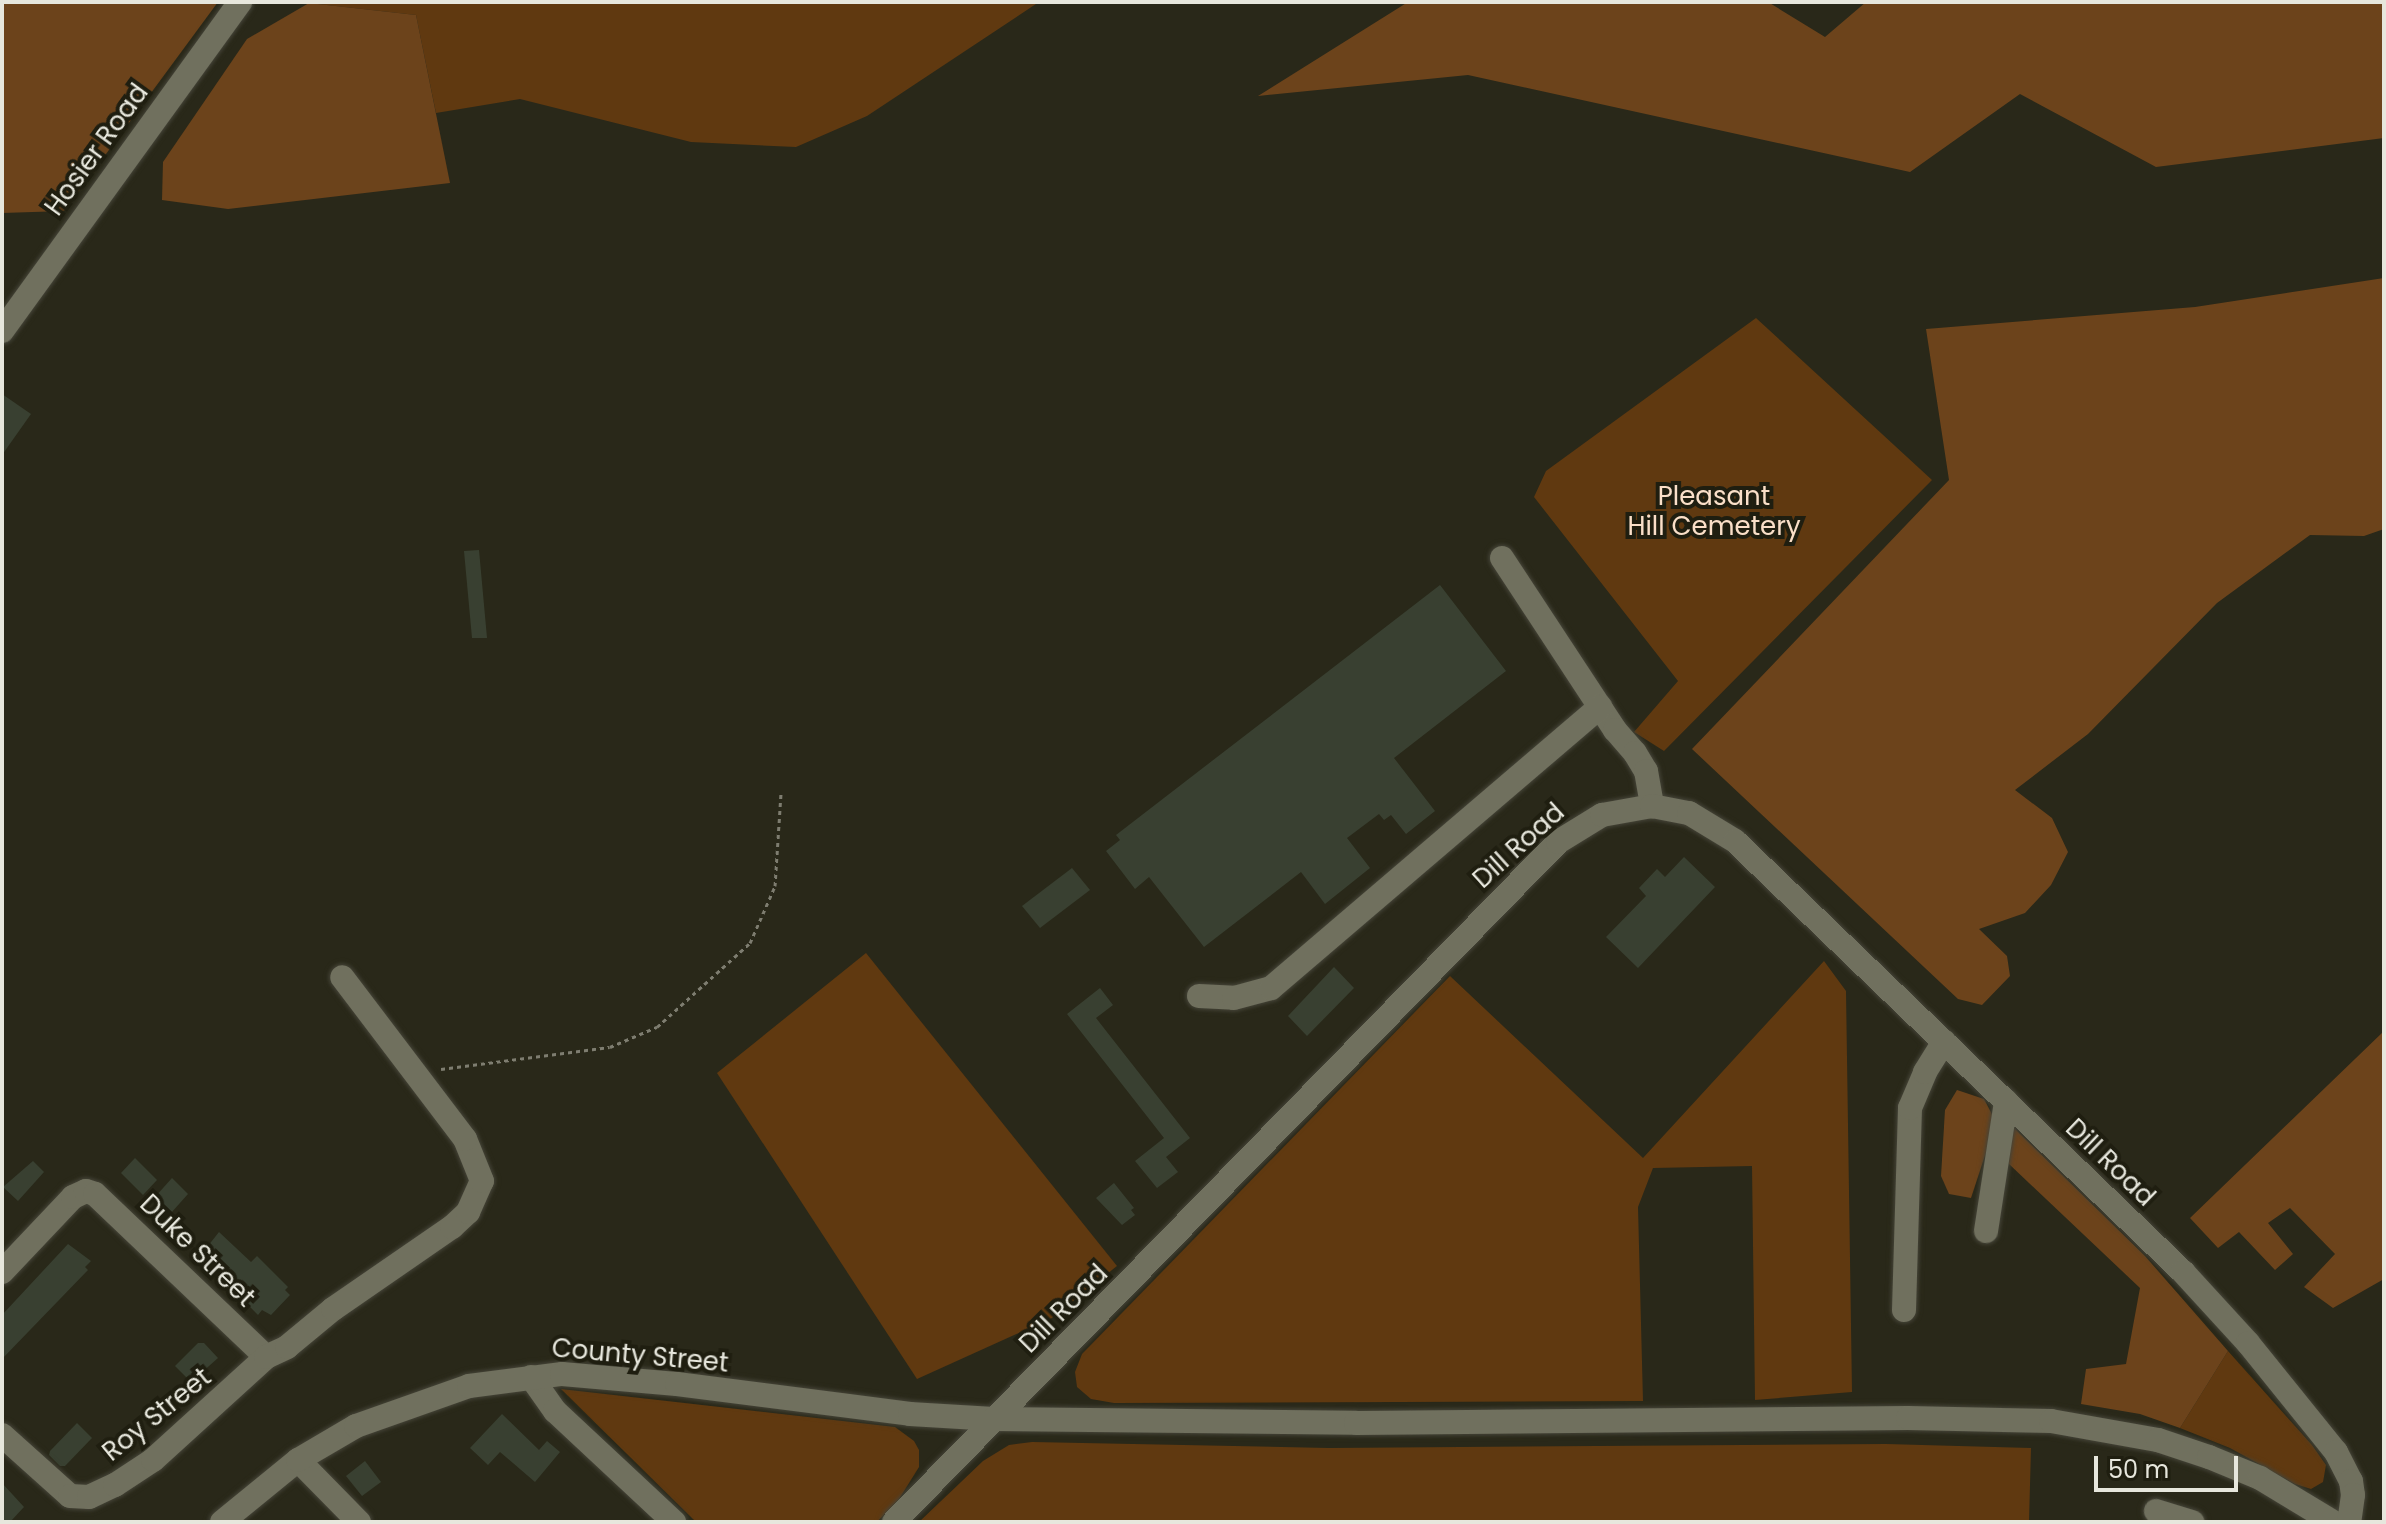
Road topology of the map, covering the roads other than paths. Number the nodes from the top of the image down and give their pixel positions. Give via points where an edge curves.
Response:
1 (240, 2) edge
2 (2, 331) edge
3 (1502, 558) dead end
4 (1600, 707) junction
5 (1652, 806) junction
6 (342, 977) dead end
7 (1199, 996) dead end
8 (1944, 1042) junction
9 (2006, 1102) junction
10 (1986, 1231) dead end
11 (2, 1272) edge
12 (1904, 1310) dead end
13 (266, 1357) junction
14 (531, 1377) junction
15 (994, 1419) junction
16 (2, 1435) edge
17 (298, 1460) junction
18 (2156, 1511) dead end
19 (222, 1522) edge
20 (359, 1522) edge
21 (674, 1522) edge
22 (894, 1522) edge
23 (2192, 1522) edge
24 (2333, 1522) edge
25 (2349, 1522) edge

1 - 2 street, Hosier Road
3 - 4 street
4 - 5 street via 1646,771
4 - 7 street via 1271,988 1234,998
5 - 8 street, Dill Road via 1689,813 1735,841
5 - 15 street, Dill Road via 1602,815 1558,842
6 - 13 street, Roy Street via 465,1139 482,1181 468,1212 452,1227
8 - 9 street, Dill Road
8 - 12 street via 1910,1108
9 - 10 street
9 - 25 street, Dill Road via 2183,1272 2309,1416 2351,1481
11 - 13 street, Duke Street via 73,1197 86,1191 155,1248
13 - 16 street, Roy Street via 153,1460 89,1497 65,1493
14 - 15 street, County Street via 602,1376 910,1414
14 - 17 street, County Street via 431,1396 356,1426
14 - 21 street via 555,1411
15 - 22 street, Dill Road
15 - 24 street, County Street via 2051,1421 2158,1440 2209,1457 2260,1478
17 - 19 street, County Street
17 - 20 street
18 - 23 street

